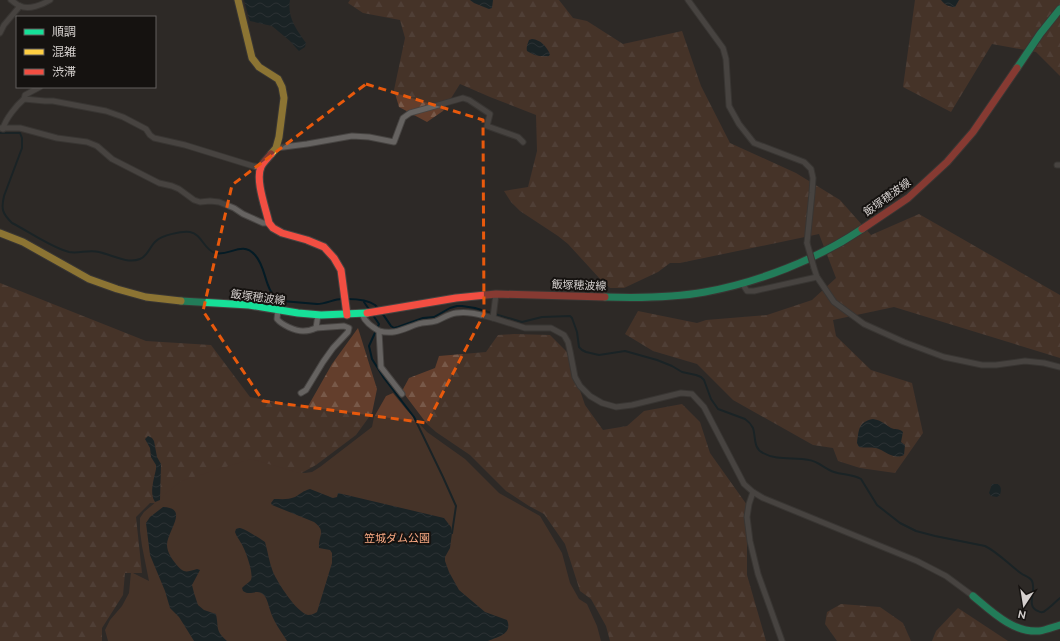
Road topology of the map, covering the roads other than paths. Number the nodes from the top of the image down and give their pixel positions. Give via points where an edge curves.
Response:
1 (11, 0) edge
2 (50, 0) edge
3 (238, 0) edge
4 (688, 0) edge
5 (20, 6) junction
6 (1060, 9) edge
7 (0, 33) edge
8 (38, 88) edge
9 (24, 99) junction
10 (2, 128) edge
11 (523, 142) dead end
12 (276, 148) junction
13 (261, 168) junction
14 (269, 223) junction
15 (0, 233) edge
16 (817, 277) junction
17 (742, 284) junction
18 (496, 294) junction
19 (278, 310) junction
20 (362, 314) junction
21 (318, 315) junction
22 (347, 315) junction
23 (493, 318) junction
24 (316, 328) junction
25 (379, 331) junction
26 (1060, 367) edge
27 (301, 393) dead end
28 (402, 394) dead end
29 (753, 492) junction
30 (973, 596) joint
31 (1060, 625) edge
32 (782, 641) edge

1 - 5 street
2 - 5 street via 35,6
3 - 12 main road via 252,58 278,79 282,87 284,98
4 - 16 street, bridge via 723,48 729,106 739,124 754,143 804,162 811,169 813,178 807,243
5 - 7 street
6 - 17 main road, 飯塚穂波線 via 973,132 947,162 908,198 850,237 802,262
8 - 9 street via 25,95
9 - 10 street via 13,110
9 - 13 street via 53,101 106,111 146,129 154,138
10 - 14 street via 20,128 57,138 86,142 97,146 112,160 159,183 179,189 194,200 219,202 262,223
11 - 12 street via 487,126 490,114 463,98 410,113 403,118 394,142 352,136
12 - 13 main road
13 - 14 main road via 260,185
14 - 22 main road via 282,233 324,247 334,258 341,270
15 - 19 main road, 飯塚穂波線 via 23,242 89,279 131,294
16 - 17 street via 754,291 747,291
16 - 26 street via 834,302 864,324 944,357 982,365 1025,361
17 - 18 main road, 飯塚穂波線 via 705,292 637,298
18 - 20 main road, 飯塚穂波線
18 - 23 street
19 - 21 main road, 飯塚穂波線
19 - 24 street via 277,319 293,329 302,331
20 - 22 main road, 飯塚穂波線
20 - 25 street via 369,325
21 - 22 main road, 飯塚穂波線
21 - 24 street
23 - 25 street via 464,312 455,313 400,332
23 - 29 street via 525,328 551,328 564,335 568,342 575,377 580,386 602,403 616,407 681,393 692,394 704,408 744,484
24 - 27 street via 349,328 306,390
25 - 28 street via 381,367
29 - 30 street via 917,561 946,576
29 - 32 street via 747,518 750,541 758,574
30 - 31 main road via 1020,629 1038,631

